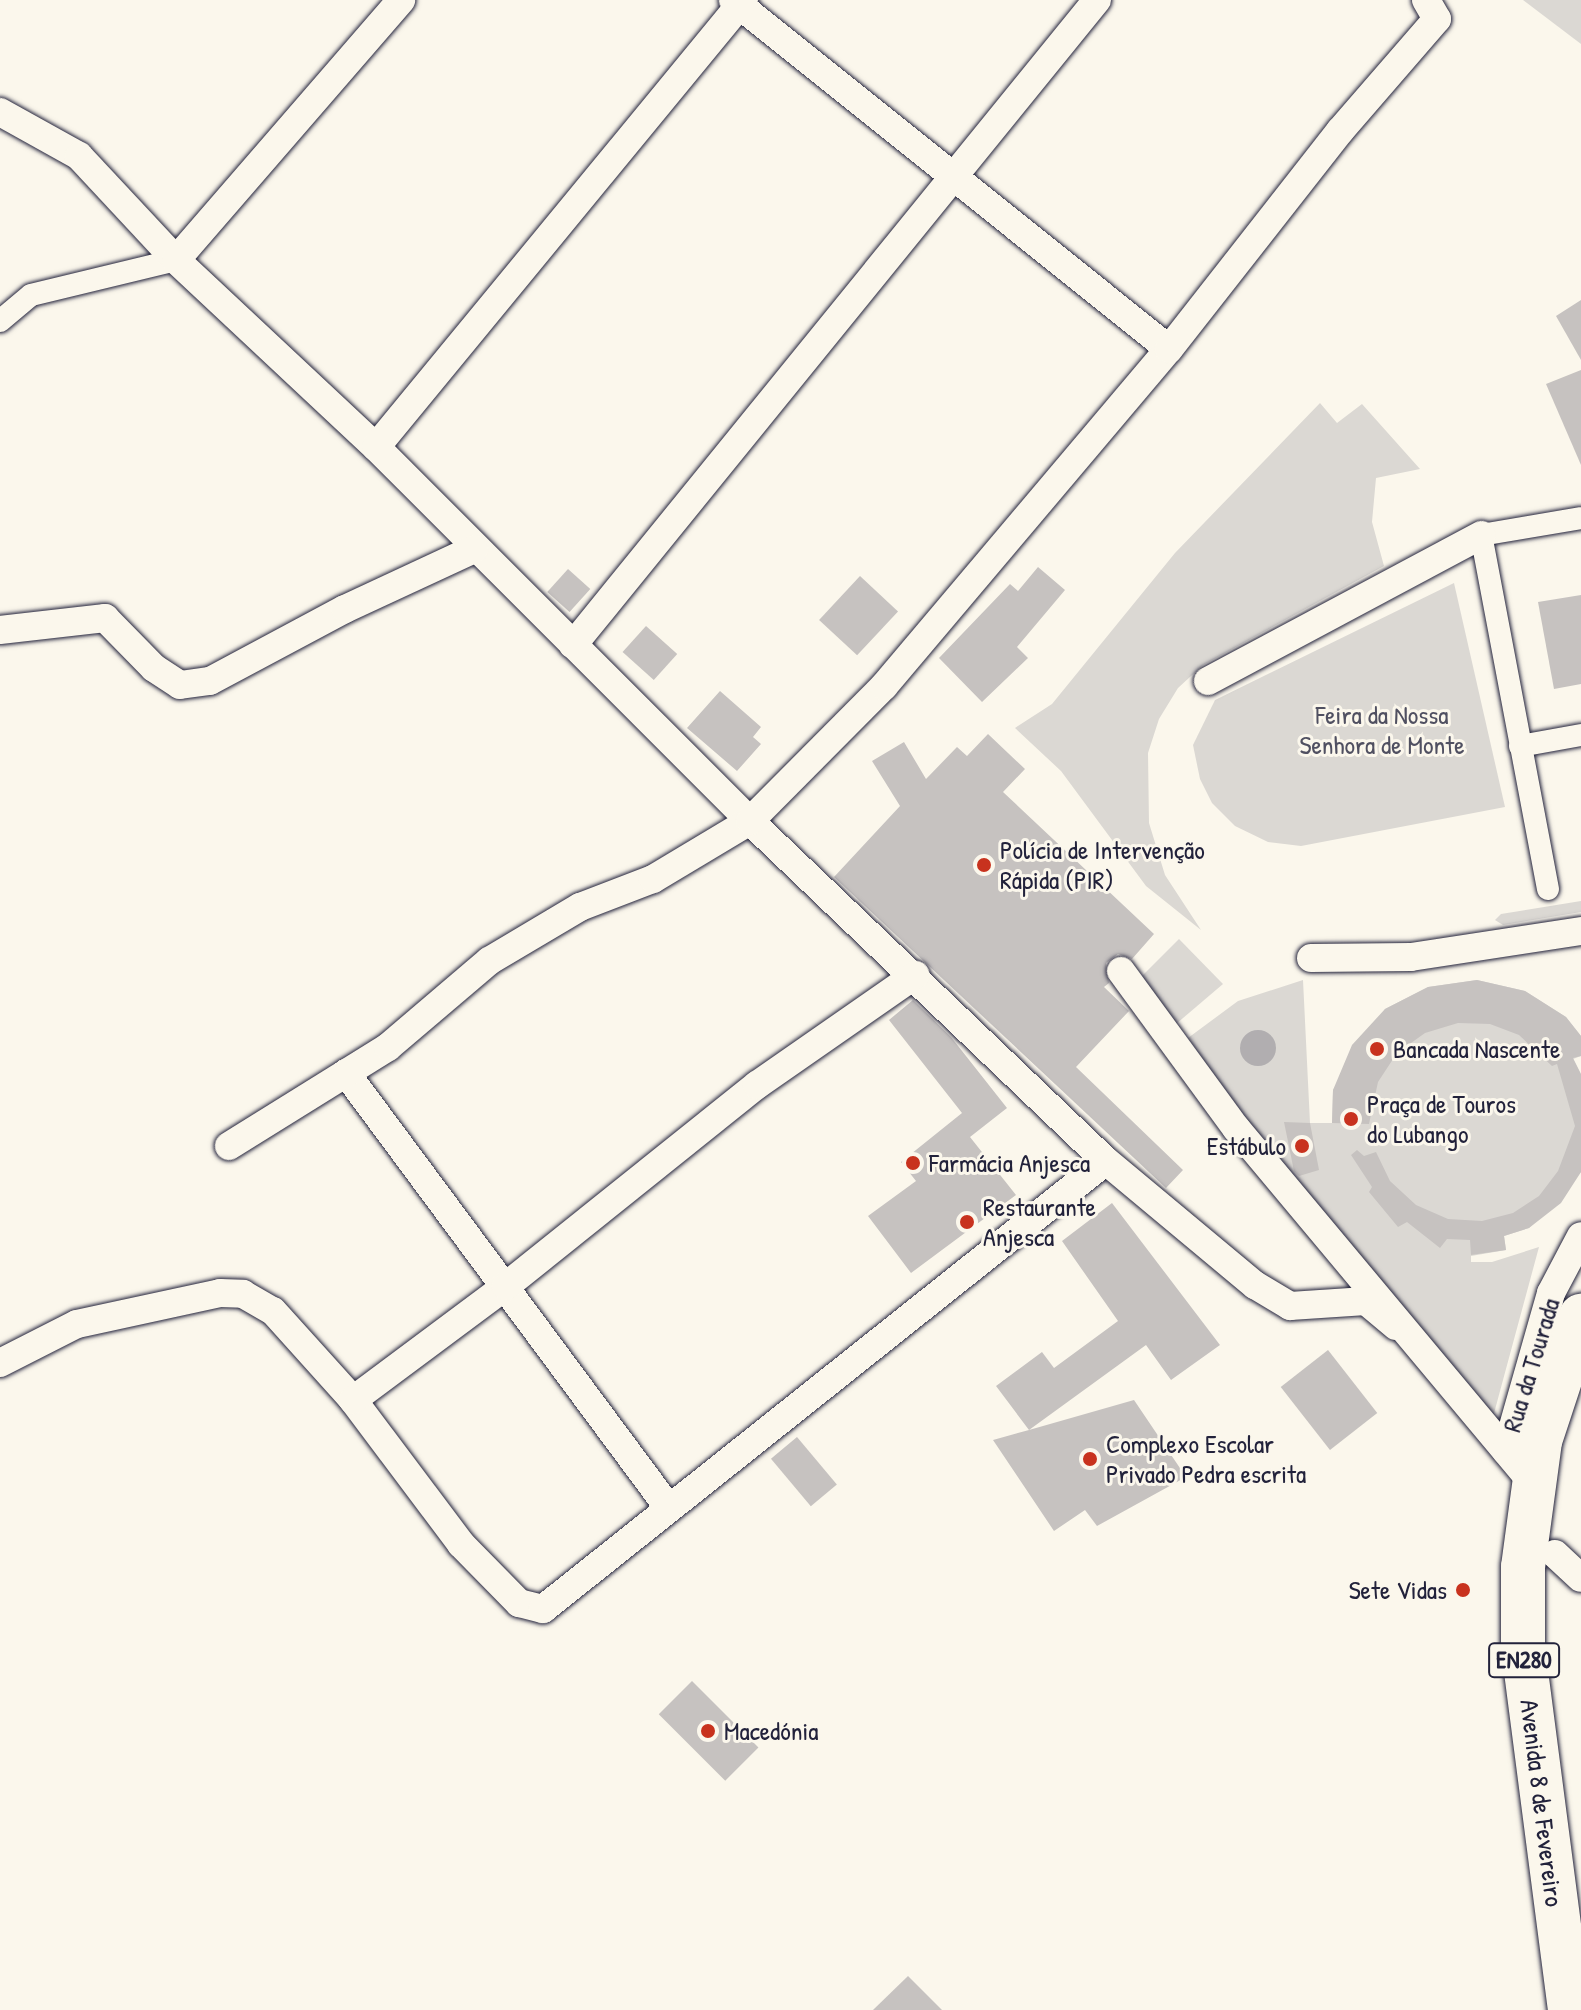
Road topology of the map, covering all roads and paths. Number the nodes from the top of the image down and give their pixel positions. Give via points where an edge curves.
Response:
1 (401, 0) edge
2 (1097, 0) edge
3 (1426, 0) edge
4 (739, 2) edge
5 (0, 112) edge
6 (952, 174) junction
7 (176, 260) junction
8 (0, 321) edge
9 (1169, 349) junction
10 (376, 447) junction
11 (1581, 518) edge
12 (1481, 535) junction
13 (474, 549) junction
14 (0, 630) edge
15 (573, 645) junction
16 (1208, 681) dead end
17 (1581, 735) edge
18 (1520, 746) junction
19 (750, 821) junction
20 (1548, 889) dead end
21 (1581, 931) edge
22 (1311, 958) dead end
23 (1121, 971) dead end
24 (915, 975) junction
25 (346, 1073) junction
26 (229, 1146) dead end
27 (1106, 1161) junction
28 (1581, 1236) edge
29 (506, 1286) junction
30 (1581, 1316) edge
31 (1396, 1326) junction
32 (0, 1363) edge
33 (353, 1400) junction
34 (1519, 1467) junction
35 (668, 1507) junction
36 (1555, 1554) dead end
37 (1581, 1578) edge
38 (1570, 2010) edge

1 - 7 street
2 - 6 street
3 - 9 street via 1437,19 1340,131
4 - 6 street
4 - 10 street
5 - 7 street via 79,156
6 - 9 street
6 - 15 street
7 - 8 street via 31,295
7 - 10 street
9 - 19 street via 884,686
10 - 13 street
11 - 12 street
12 - 16 street
12 - 18 street
13 - 14 street via 210,681 180,685 154,668 105,618
13 - 15 street
15 - 19 street
17 - 18 street
18 - 20 street
19 - 24 street
19 - 25 street via 653,879 580,907 489,961 388,1047
21 - 22 street via 1411,957
23 - 31 street via 1236,1128
24 - 27 street
24 - 29 street via 757,1085
25 - 26 street
25 - 29 street
27 - 31 street via 1255,1285 1290,1306 1366,1301
27 - 35 street
28 - 34 street, Rua da Tourada via 1546,1306
29 - 33 street
29 - 35 street
30 - 34 main road, Avenida 8 de Fevereiro / EN280
31 - 34 street
32 - 33 street via 77,1324 220,1293 243,1294 273,1311
33 - 35 street via 461,1544 519,1603 543,1609
34 - 38 main road, Avenida 8 de Fevereiro / EN280 via 1523,1649
36 - 37 street

